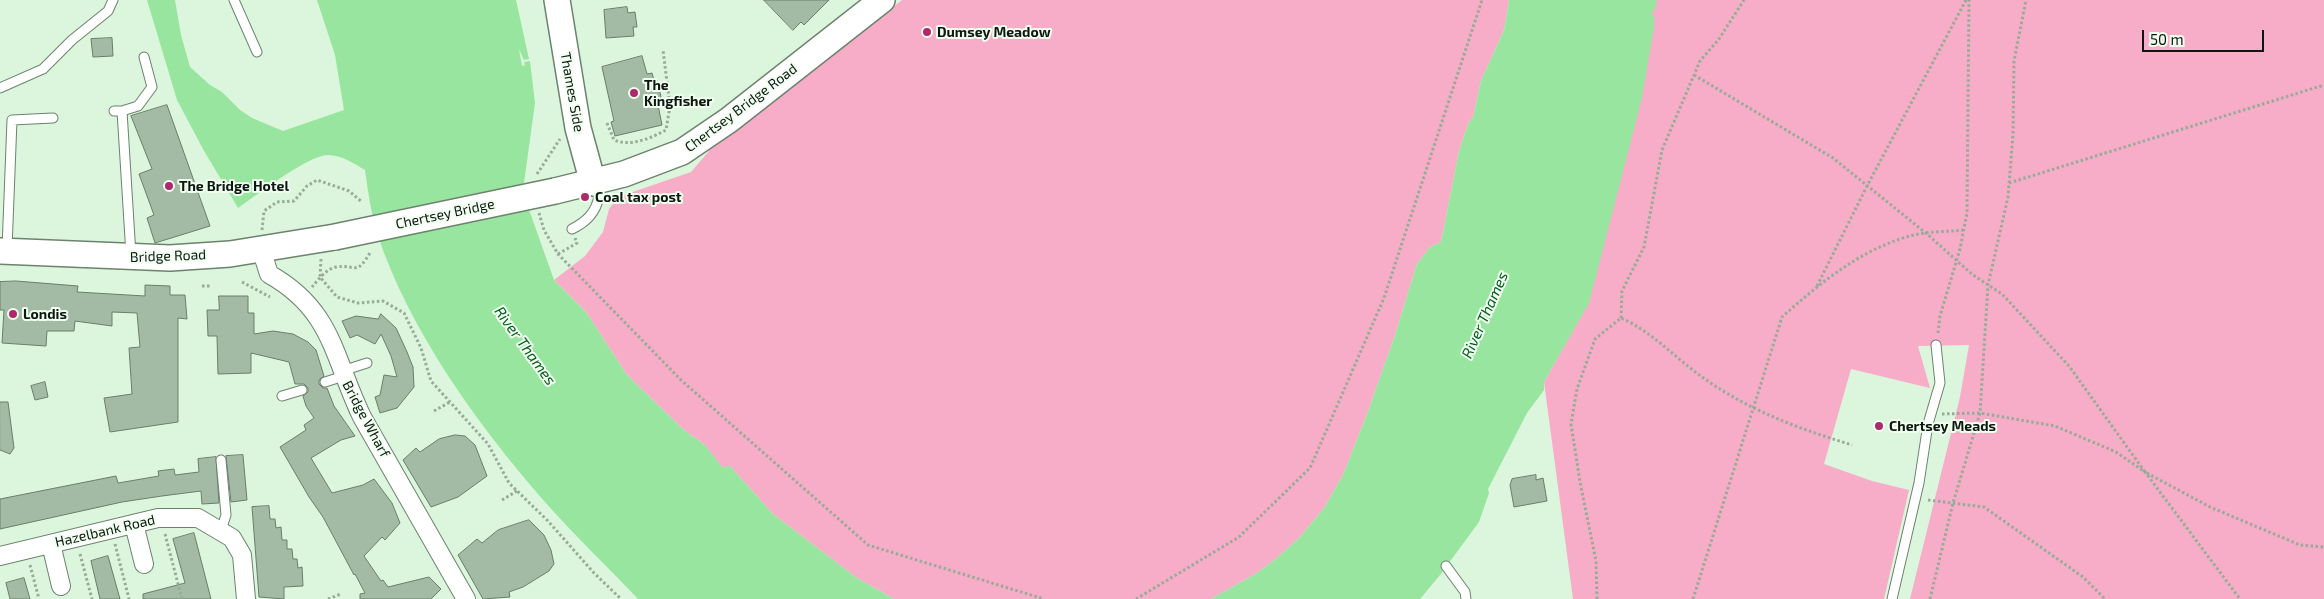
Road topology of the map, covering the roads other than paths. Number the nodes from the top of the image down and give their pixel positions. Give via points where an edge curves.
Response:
1 (113, 0) edge
2 (234, 0) edge
3 (557, 0) edge
4 (882, 0) edge
5 (257, 52) dead end
6 (144, 57) dead end
7 (0, 88) edge
8 (53, 118) dead end
9 (569, 133) junction
10 (624, 174) junction
11 (593, 183) junction
12 (546, 200) joint
13 (572, 229) road end
14 (335, 237) joint
15 (261, 243) junction
16 (4, 251) edge
17 (131, 258) junction
18 (1936, 345) road end
19 (367, 363) dead end
20 (343, 374) junction
21 (326, 382) dead end
22 (302, 390) dead end
23 (282, 396) dead end
24 (221, 460) dead end
25 (134, 524) junction
26 (221, 530) junction
27 (51, 544) junction
28 (0, 556) edge
29 (144, 564) dead end
30 (1446, 566) dead end
31 (62, 586) dead end
32 (246, 599) edge
33 (466, 599) edge
34 (1466, 599) edge
35 (1892, 599) edge

1 - 7 lane via 108,11 43,69
2 - 5 lane
3 - 9 main road, Thames Side
4 - 10 main road, Chertsey Bridge Road via 696,143 654,164
6 - 17 lane via 152,87 138,106 118,111
8 - 16 lane via 12,120
9 - 10 main road via 612,169
9 - 11 main road, Thames Side
10 - 11 main road, Chertsey Bridge Road
11 - 12 main road, Chertsey Bridge Road
11 - 13 lane via 599,196 598,204 588,219
12 - 14 main road, Chertsey Bridge, bridge
14 - 15 main road, Bridge Road
15 - 17 main road, Bridge Road via 230,254
15 - 20 street, Bridge Wharf via 269,274 288,285 320,318
16 - 17 main road, Bridge Road
18 - 35 lane via 1940,383
19 - 20 lane
20 - 21 lane
20 - 33 street, Bridge Wharf via 362,417
22 - 23 lane
24 - 26 lane via 226,515
25 - 26 street, Hazelbank Road via 158,518 198,518
25 - 27 street, Hazelbank Road
25 - 29 street
26 - 32 street, Hazelbank Road via 232,538 242,555
27 - 28 street, Hazelbank Road
27 - 31 street
30 - 34 lane via 1465,592

